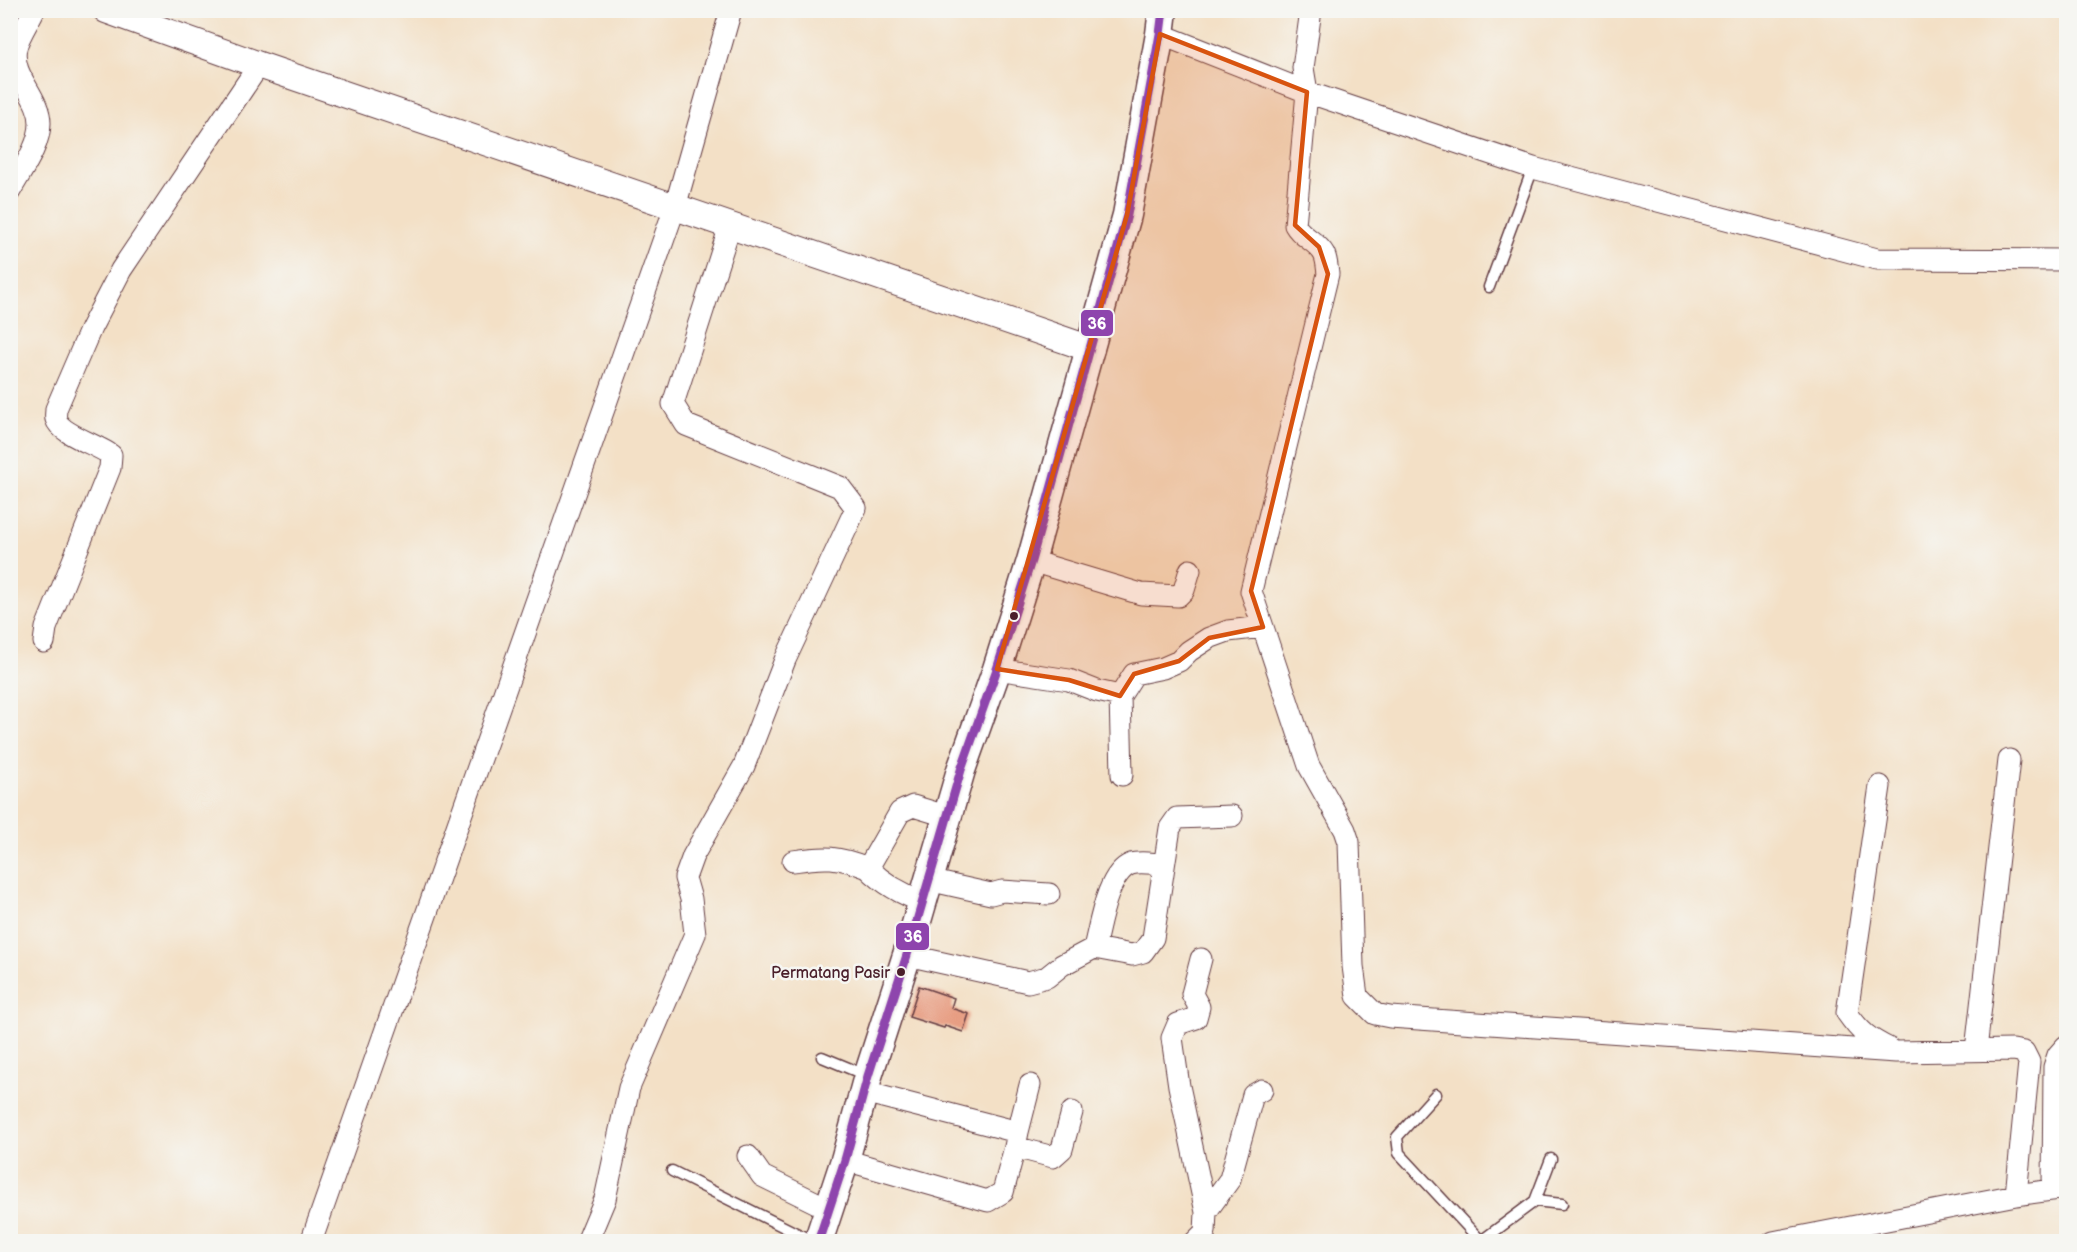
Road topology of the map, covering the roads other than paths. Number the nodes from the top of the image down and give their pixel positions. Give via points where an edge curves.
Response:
1 (34, 10) edge
2 (106, 10) edge
3 (730, 10) edge
4 (1311, 10) edge
5 (1162, 22) edge
6 (259, 66) junction
7 (1307, 93) junction
8 (1533, 168) junction
9 (10, 191) edge
10 (675, 207) junction
11 (730, 226) junction
12 (2067, 260) edge
13 (1489, 286) dead end
14 (1091, 349) junction
15 (1031, 561) junction
16 (1190, 570) dead end
17 (1263, 627) junction
18 (44, 642) dead end
19 (997, 669) junction
20 (1120, 696) junction
21 (2009, 760) dead end
22 (1122, 775) dead end
23 (1880, 786) dead end
24 (946, 816) junction
25 (1232, 816) dead end
26 (794, 861) dead end
27 (1164, 864) junction
28 (868, 868) junction
29 (925, 891) junction
30 (1049, 894) dead end
31 (1094, 948) junction
32 (907, 955) junction
33 (1201, 959) dead end
34 (2067, 1046) edge
35 (1976, 1050) junction
36 (1896, 1052) junction
37 (822, 1057) dead end
38 (866, 1084) junction
39 (1030, 1085) dead end
40 (1262, 1090) dead end
41 (1437, 1094) dead end
42 (1072, 1112) dead end
43 (1017, 1139) junction
44 (748, 1156) dead end
45 (1551, 1159) dead end
46 (845, 1160) junction
47 (672, 1172) dead end
48 (2060, 1189) edge
49 (2016, 1195) junction
50 (1535, 1201) junction
51 (1562, 1204) dead end
52 (829, 1209) junction
53 (1206, 1232) edge
54 (1480, 1241) edge
55 (311, 1242) edge
56 (587, 1242) edge
57 (814, 1242) edge
58 (818, 1242) edge
59 (1773, 1242) edge

1 - 9 street via 15,49 17,69 41,125
2 - 6 street
3 - 10 street
4 - 7 street via 1302,68
5 - 7 street
5 - 14 main road via 1127,215
6 - 10 street
6 - 18 street via 121,270 56,409 56,420 64,430 111,455 110,468 46,628
7 - 8 street
7 - 17 street via 1295,225 1319,247 1328,274 1251,591
8 - 12 street via 1877,259
8 - 13 lane
10 - 11 street
10 - 55 street
11 - 14 street
11 - 56 street via 673,404 686,425 840,487 856,507 785,660 744,766 693,856 685,878 695,934 629,1088 604,1199
14 - 15 main road
15 - 16 street via 1141,594 1178,596
15 - 19 main road
17 - 20 street via 1228,631 1209,638 1179,661 1134,674
17 - 36 street via 1309,766 1349,842 1357,996 1375,1014
19 - 20 street via 1070,680
19 - 24 main road
20 - 22 street
21 - 35 street
23 - 36 street via 1847,1013 1858,1030
24 - 28 street via 913,806 900,812
24 - 29 main road
25 - 27 street via 1177,818 1170,828
26 - 28 street via 822,856
27 - 31 street via 1134,863 1121,868 1111,884
27 - 31 street via 1153,938 1143,952 1132,955
28 - 29 street via 901,894
29 - 30 street
29 - 32 main road
31 - 32 street via 1047,976 1028,982
32 - 38 main road
33 - 53 street via 1192,994 1199,1007 1196,1018 1178,1024 1172,1038
34 - 48 street via 2054,1067
35 - 36 street
35 - 49 street via 2013,1050 2024,1053 2029,1062
37 - 38 lane
38 - 43 street
38 - 46 main road
39 - 43 street
40 - 53 street via 1253,1095 1230,1179
41 - 54 lane via 1397,1137 1399,1153
42 - 43 street via 1062,1149 1053,1157
43 - 46 street via 1003,1192 988,1201
44 - 52 street via 762,1176
45 - 50 lane
46 - 52 main road
47 - 57 lane
48 - 49 street
49 - 59 street
50 - 51 lane
50 - 54 lane
52 - 58 main road

